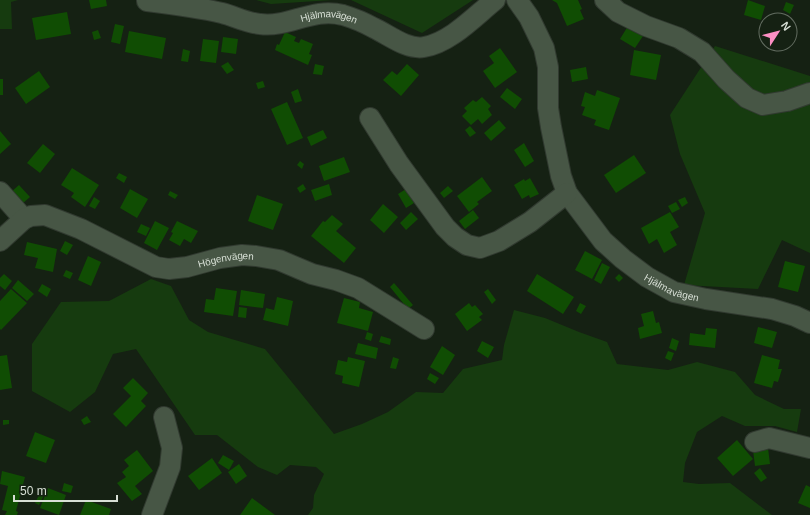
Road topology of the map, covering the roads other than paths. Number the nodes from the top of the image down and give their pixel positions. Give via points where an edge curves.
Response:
1 (494, 0) edge
2 (517, 0) edge
3 (605, 0) edge
4 (147, 1) edge
5 (810, 93) edge
6 (370, 118) dead end
7 (0, 192) edge
8 (567, 193) junction
9 (24, 219) junction
10 (0, 241) edge
11 (810, 323) edge
12 (424, 329) dead end
13 (164, 417) dead end
14 (755, 442) dead end
15 (810, 448) edge
16 (152, 515) edge

1 - 4 street, Hjälmavägen via 452,35 424,47 398,41 373,27 342,15 316,13 279,25 259,24 205,9
2 - 8 street, Hjälmavägen via 529,16 544,48 548,67 548,108 551,127
3 - 5 street via 618,12 679,38 702,52 747,98 763,105 787,101
6 - 8 street via 399,164 446,227 467,245 480,248 499,241 530,222
7 - 9 street
8 - 11 street, Hjälmavägen via 584,217 623,259 647,277 674,292 772,309
9 - 10 street
9 - 12 street, Högenvägen via 45,215 65,222 156,267 187,267 242,255 279,260 312,274 358,288
13 - 16 street via 172,448 170,467
14 - 15 street via 769,438

